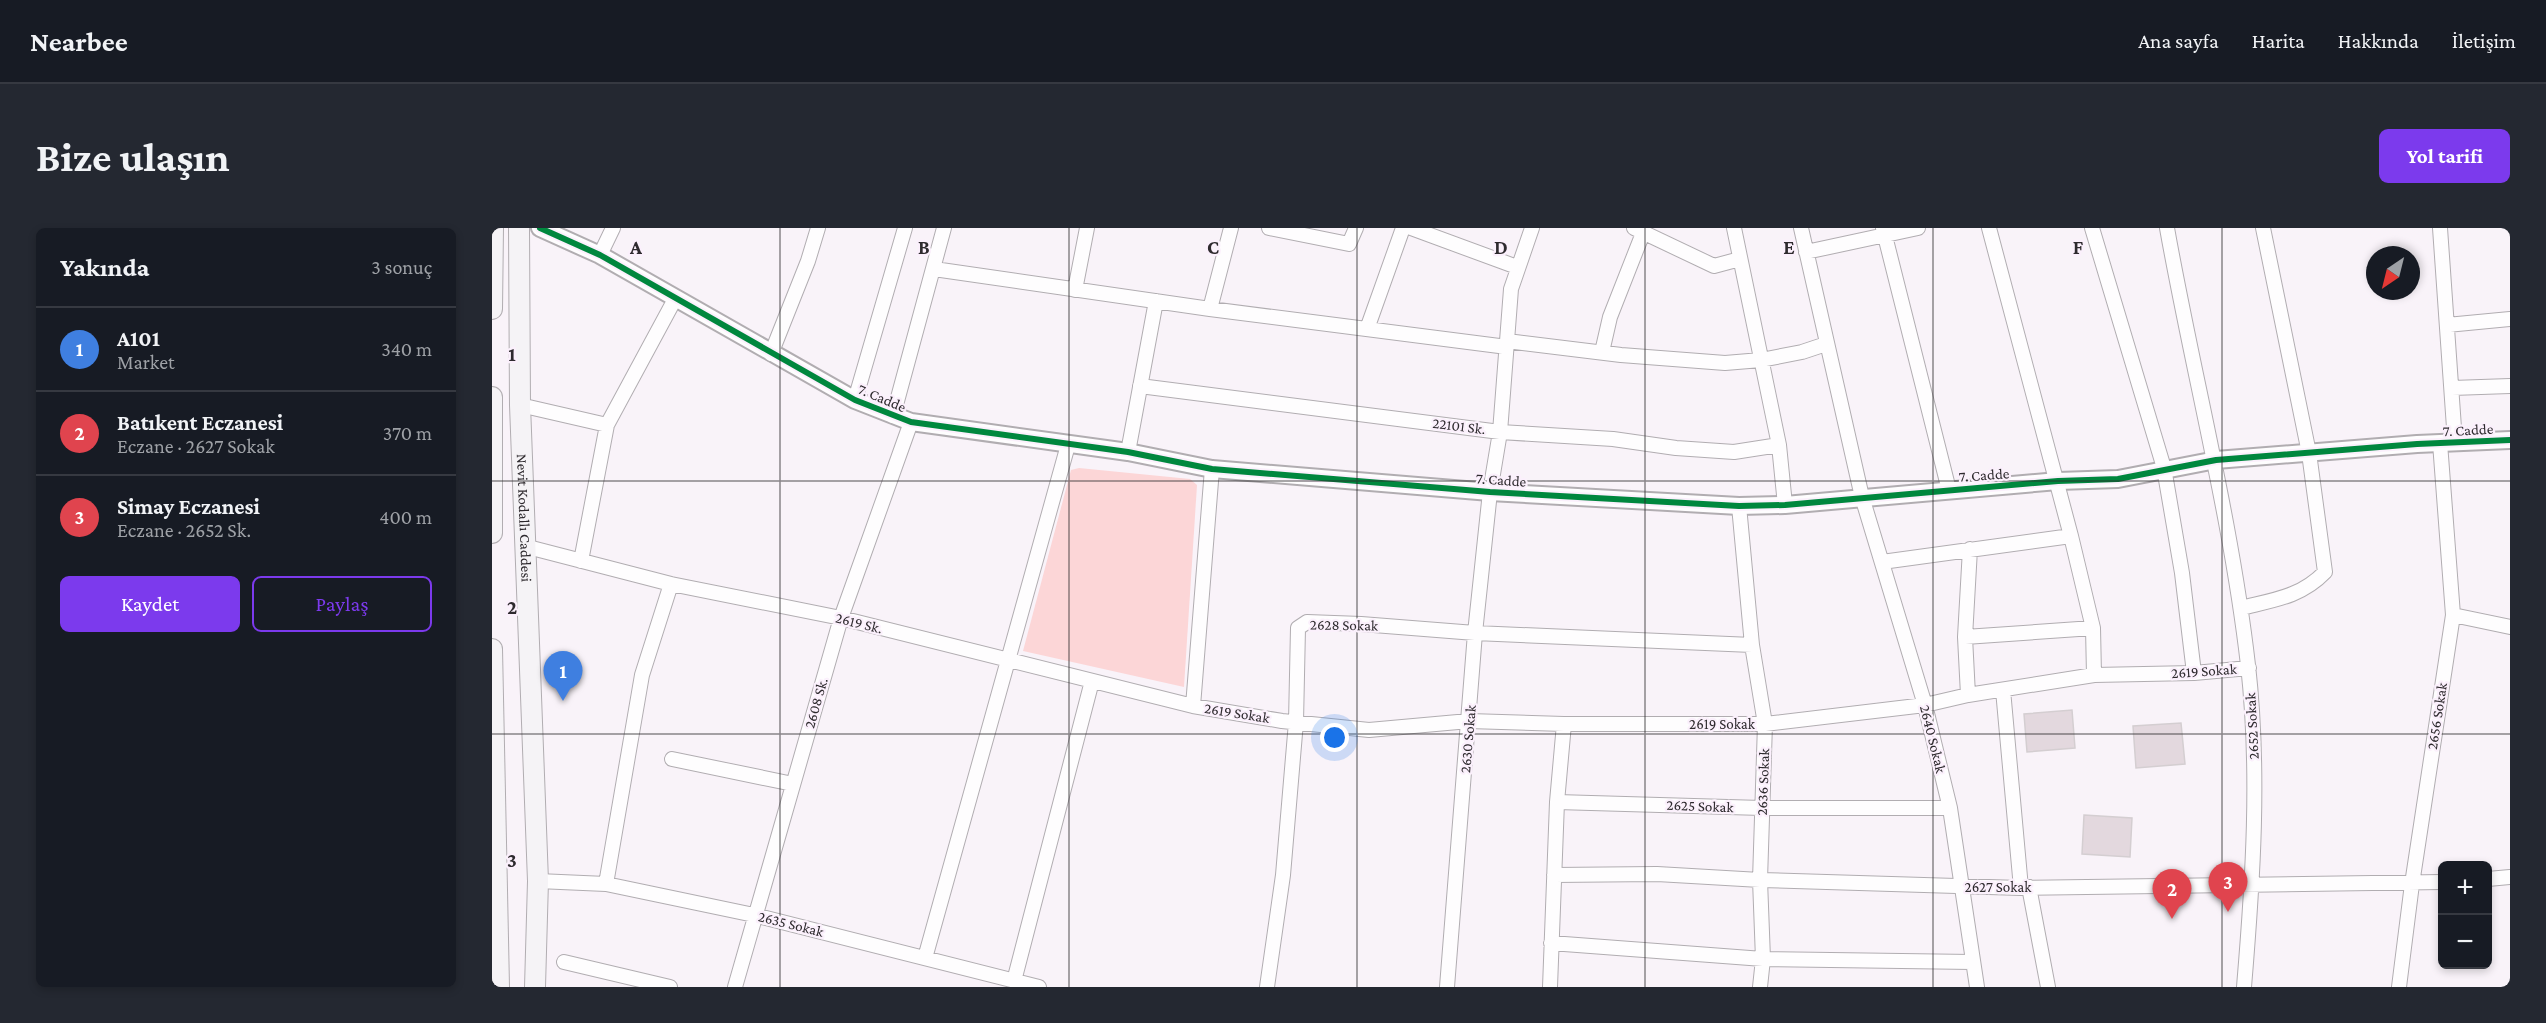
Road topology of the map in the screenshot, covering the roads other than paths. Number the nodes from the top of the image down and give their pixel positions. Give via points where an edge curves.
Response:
1 (493, 228) edge
2 (519, 228) edge
3 (540, 228) edge
4 (613, 228) edge
5 (818, 228) edge
6 (905, 228) edge
7 (944, 228) edge
8 (1087, 228) edge
9 (1231, 228) edge
10 (1269, 228) edge
11 (1356, 228) edge
12 (1403, 228) edge
13 (1411, 228) edge
14 (1532, 228) edge
15 (1734, 228) edge
16 (1801, 228) edge
17 (1918, 228) edge
18 (1989, 228) edge
19 (2092, 228) edge
20 (2167, 228) edge
21 (2263, 228) edge
22 (2440, 228) edge
23 (1638, 230) edge
24 (1884, 232) edge
25 (1806, 252) junction
26 (600, 255) junction
27 (1740, 259) junction
28 (1517, 267) junction
29 (934, 269) junction
30 (1075, 290) junction
31 (675, 299) junction
32 (1156, 301) junction
33 (492, 309) edge
34 (1210, 309) junction
35 (2510, 319) edge
36 (2447, 325) junction
37 (1367, 329) junction
38 (1507, 344) junction
39 (1826, 344) junction
40 (1602, 352) junction
41 (771, 354) junction
42 (1761, 360) junction
43 (1140, 386) junction
44 (2510, 386) edge
45 (2452, 388) junction
46 (492, 397) edge
47 (855, 400) junction
48 (520, 405) junction
49 (893, 416) junction
50 (911, 423) junction
51 (607, 425) junction
52 (1500, 432) junction
53 (2510, 440) edge
54 (2447, 443) junction
55 (1068, 445) junction
56 (1779, 445) junction
57 (1128, 452) junction
58 (2309, 453) junction
59 (2216, 460) junction
60 (2164, 468) junction
61 (1212, 469) junction
62 (493, 481) edge
63 (2058, 481) junction
64 (1949, 490) junction
65 (1490, 492) junction
66 (1862, 498) junction
67 (1785, 505) junction
68 (1739, 506) junction
69 (492, 533) edge
70 (2071, 536) junction
71 (524, 546) junction
72 (1970, 549) junction
73 (582, 561) junction
74 (1882, 562) junction
75 (672, 584) junction
76 (2241, 608) junction
77 (2453, 615) junction
78 (841, 618) junction
79 (2510, 627) edge
80 (2092, 628) junction
81 (1475, 633) junction
82 (1965, 637) junction
83 (1752, 645) junction
84 (492, 649) edge
85 (1008, 661) junction
86 (2249, 668) junction
87 (2194, 673) junction
88 (2094, 675) junction
89 (1092, 681) junction
90 (2003, 690) junction
91 (1968, 695) junction
92 (1925, 705) junction
93 (1193, 706) junction
94 (1469, 721) junction
95 (1296, 722) junction
96 (1564, 724) junction
97 (1765, 724) junction
98 (672, 759) dead end
99 (792, 784) junction
100 (1557, 802) junction
101 (1762, 808) junction
102 (1950, 808) junction
103 (493, 860) edge
104 (1554, 875) junction
105 (2510, 877) edge
106 (2492, 879) edge
107 (1760, 880) junction
108 (538, 881) junction
109 (2438, 882) edge
110 (606, 884) junction
111 (2412, 884) junction
112 (2253, 886) junction
113 (1961, 887) junction
114 (2025, 888) junction
115 (754, 915) junction
116 (1551, 943) junction
117 (924, 958) junction
118 (1763, 959) junction
119 (564, 962) dead end
120 (1972, 962) junction
121 (1014, 981) junction
122 (499, 987) edge
123 (535, 987) edge
124 (670, 987) edge
125 (735, 987) edge
126 (1040, 987) edge
127 (1268, 987) edge
128 (1447, 987) edge
129 (1550, 987) edge
130 (1761, 987) edge
131 (1977, 987) edge
132 (2048, 987) edge
133 (2244, 987) edge
134 (2400, 987) edge

1 - 33 main road
2 - 48 main road, Nevit Kodallı Caddesi
3 - 26 street, 7. Cadde
4 - 26 street
5 - 41 street
6 - 47 street
7 - 29 street
8 - 30 street
9 - 34 street
10 - 11 street via 1349,244
12 - 37 street
13 - 28 street
14 - 28 street, 2630 Sokak
15 - 27 street
16 - 25 street, 2640 Sokak
17 - 24 street
18 - 63 street
19 - 60 street
20 - 59 street, 2652 Sokak
21 - 58 street
22 - 36 street, 2656 Sokak
23 - 27 street via 1714,266
23 - 40 street
24 - 25 street
24 - 64 street
25 - 39 street, 2640 Sokak
26 - 31 street, 7. Cadde
27 - 42 street
28 - 38 street, 2630 Sokak via 1511,289
29 - 30 street
29 - 49 street
30 - 32 street
31 - 41 street, 7. Cadde
31 - 51 street
32 - 34 street
32 - 43 street
34 - 37 street
35 - 36 street
36 - 45 street, 2656 Sokak
37 - 38 street
38 - 40 street
38 - 52 street, 2630 Sokak
39 - 42 street
39 - 66 street, 2640 Sokak
40 - 42 street via 1725,363
41 - 47 street, 7. Cadde
42 - 56 street
43 - 52 street, 22101 Sk.
43 - 57 street
44 - 45 street
45 - 54 street, 2656 Sokak
46 - 62 main road, Nevit Kodallı Caddesi
47 - 49 street, 7. Cadde
48 - 51 street
48 - 71 main road, Nevit Kodallı Caddesi
49 - 50 street, 7. Cadde
50 - 55 street, 7. Cadde
50 - 78 street, 2608 Sk.
51 - 73 street
52 - 56 street, 22101 Sk. via 1734,452
52 - 65 street, 2630 Sokak
53 - 54 street, 7. Cadde
54 - 58 street, 7. Cadde
54 - 77 street, 2656 Sokak
55 - 57 street, 7. Cadde
55 - 85 street
56 - 67 street
57 - 61 street, 7. Cadde
58 - 59 street, 7. Cadde
58 - 76 street via 2325,572 2312,585 2291,595
59 - 60 street, 7. Cadde
59 - 76 street, 2652 Sokak
60 - 63 street, 7. Cadde via 2118,479
60 - 87 street
61 - 65 street, 7. Cadde
61 - 93 street
62 - 69 main road, Nevit Kodallı Caddesi
63 - 64 street, 7. Cadde
63 - 70 street
64 - 66 street, 7. Cadde
65 - 68 street, 7. Cadde
65 - 81 street, 2630 Sokak
66 - 67 street, 7. Cadde
66 - 74 street, 2640 Sokak
67 - 68 street, 7. Cadde
68 - 83 street, 2636 Sokak
70 - 72 street
70 - 80 street
71 - 73 street, 2619 Sk.
71 - 108 main road, Nevit Kodallı Caddesi
72 - 74 street
72 - 82 street
73 - 75 street, 2619 Sk.
74 - 92 street, 2640 Sokak
75 - 78 street, 2619 Sk.
75 - 110 street via 642,675
76 - 86 street, 2652 Sokak
77 - 79 street
77 - 111 street, 2656 Sokak
78 - 85 street, 2619 Sk.
78 - 99 street, 2608 Sk.
80 - 82 street
80 - 88 street
81 - 83 street, 2628 Sokak
81 - 94 street, 2630 Sokak
81 - 95 street, 2628 Sokak via 1308,622 1298,628
82 - 91 street
83 - 97 street, 2636 Sokak
84 - 103 main road
85 - 89 street, 2619 Sk.
85 - 117 street
86 - 87 street, 2619 Sokak
86 - 112 street, 2652 Sokak via 2254,764
87 - 88 street, 2619 Sokak
88 - 90 street, 2619 Sokak
89 - 93 street, 2619 Sk.
89 - 121 street
90 - 91 street, 2619 Sokak
90 - 114 street
91 - 92 street, 2619 Sokak
92 - 97 street, 2619 Sokak
92 - 102 street, 2640 Sokak
93 - 95 street, 2619 Sokak
94 - 95 street, 2619 Sokak via 1369,730
94 - 96 street, 2619 Sokak
94 - 128 street, 2630 Sokak
95 - 127 street, 2628 Sokak via 1283,875
96 - 97 street, 2619 Sokak
96 - 100 street
97 - 101 street, 2636 Sokak
98 - 99 street
99 - 115 street, 2608 Sk.
100 - 101 street, 2625 Sokak
100 - 104 street
101 - 102 street, 2625 Sokak
101 - 107 street, 2636 Sokak
102 - 113 street, 2640 Sokak
103 - 122 main road
104 - 107 street, 2627 Sokak via 1657,874
104 - 116 street
105 - 106 street
107 - 113 street, 2627 Sokak
107 - 118 street, 2636 Sokak
108 - 110 street, 2635 Sokak
108 - 123 main road, Nevit Kodallı Caddesi
109 - 111 street, 2627 Sokak
110 - 115 street, 2635 Sokak
111 - 112 street, 2627 Sokak
111 - 134 street, 2656 Sokak
112 - 114 street, 2627 Sokak
112 - 133 street, 2652 Sokak
113 - 114 street, 2627 Sokak
113 - 120 street, 2640 Sokak
114 - 132 street
115 - 117 street, 2635 Sokak
115 - 125 street, 2608 Sk.
116 - 118 street
116 - 129 street
117 - 121 street, 2635 Sokak
118 - 120 street
118 - 130 street, 2636 Sokak
119 - 124 street
120 - 131 street, 2640 Sokak
121 - 126 street, 2635 Sokak

